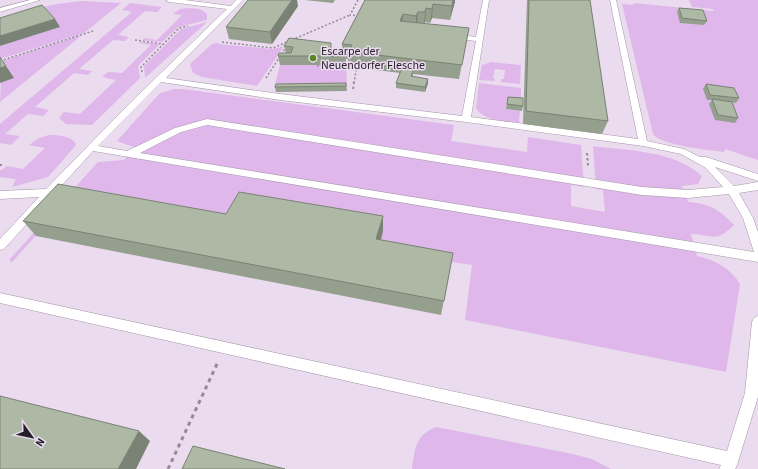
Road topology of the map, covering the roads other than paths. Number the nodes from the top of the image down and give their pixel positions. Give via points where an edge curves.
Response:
1 (37, 0) edge
2 (169, 0) edge
3 (240, 0) edge
4 (486, 0) edge
5 (613, 0) edge
6 (233, 8) junction
7 (0, 10) edge
8 (440, 35) edge
9 (479, 39) junction
10 (159, 79) junction
11 (466, 119) junction
12 (643, 143) junction
13 (91, 148) junction
14 (684, 152) junction
15 (127, 154) junction
16 (758, 178) edge
17 (758, 186) edge
18 (732, 190) junction
19 (49, 193) junction
20 (0, 195) edge
21 (0, 246) edge
22 (758, 249) edge
23 (758, 257) edge
24 (0, 298) edge
25 (758, 322) edge
26 (730, 464) edge

1 - 7 lane
2 - 6 lane
3 - 6 lane
4 - 9 lane
5 - 12 lane
6 - 10 lane
8 - 9 lane
9 - 11 lane
10 - 11 lane via 256,94
10 - 13 lane
11 - 12 lane
12 - 14 lane
13 - 15 lane
13 - 19 lane
14 - 16 lane
14 - 18 lane via 708,166
15 - 18 lane via 178,130 207,122 642,191 685,194
15 - 23 lane
17 - 18 lane
18 - 22 lane via 748,218
19 - 20 lane
19 - 21 lane
24 - 26 lane
25 - 26 lane via 752,393

